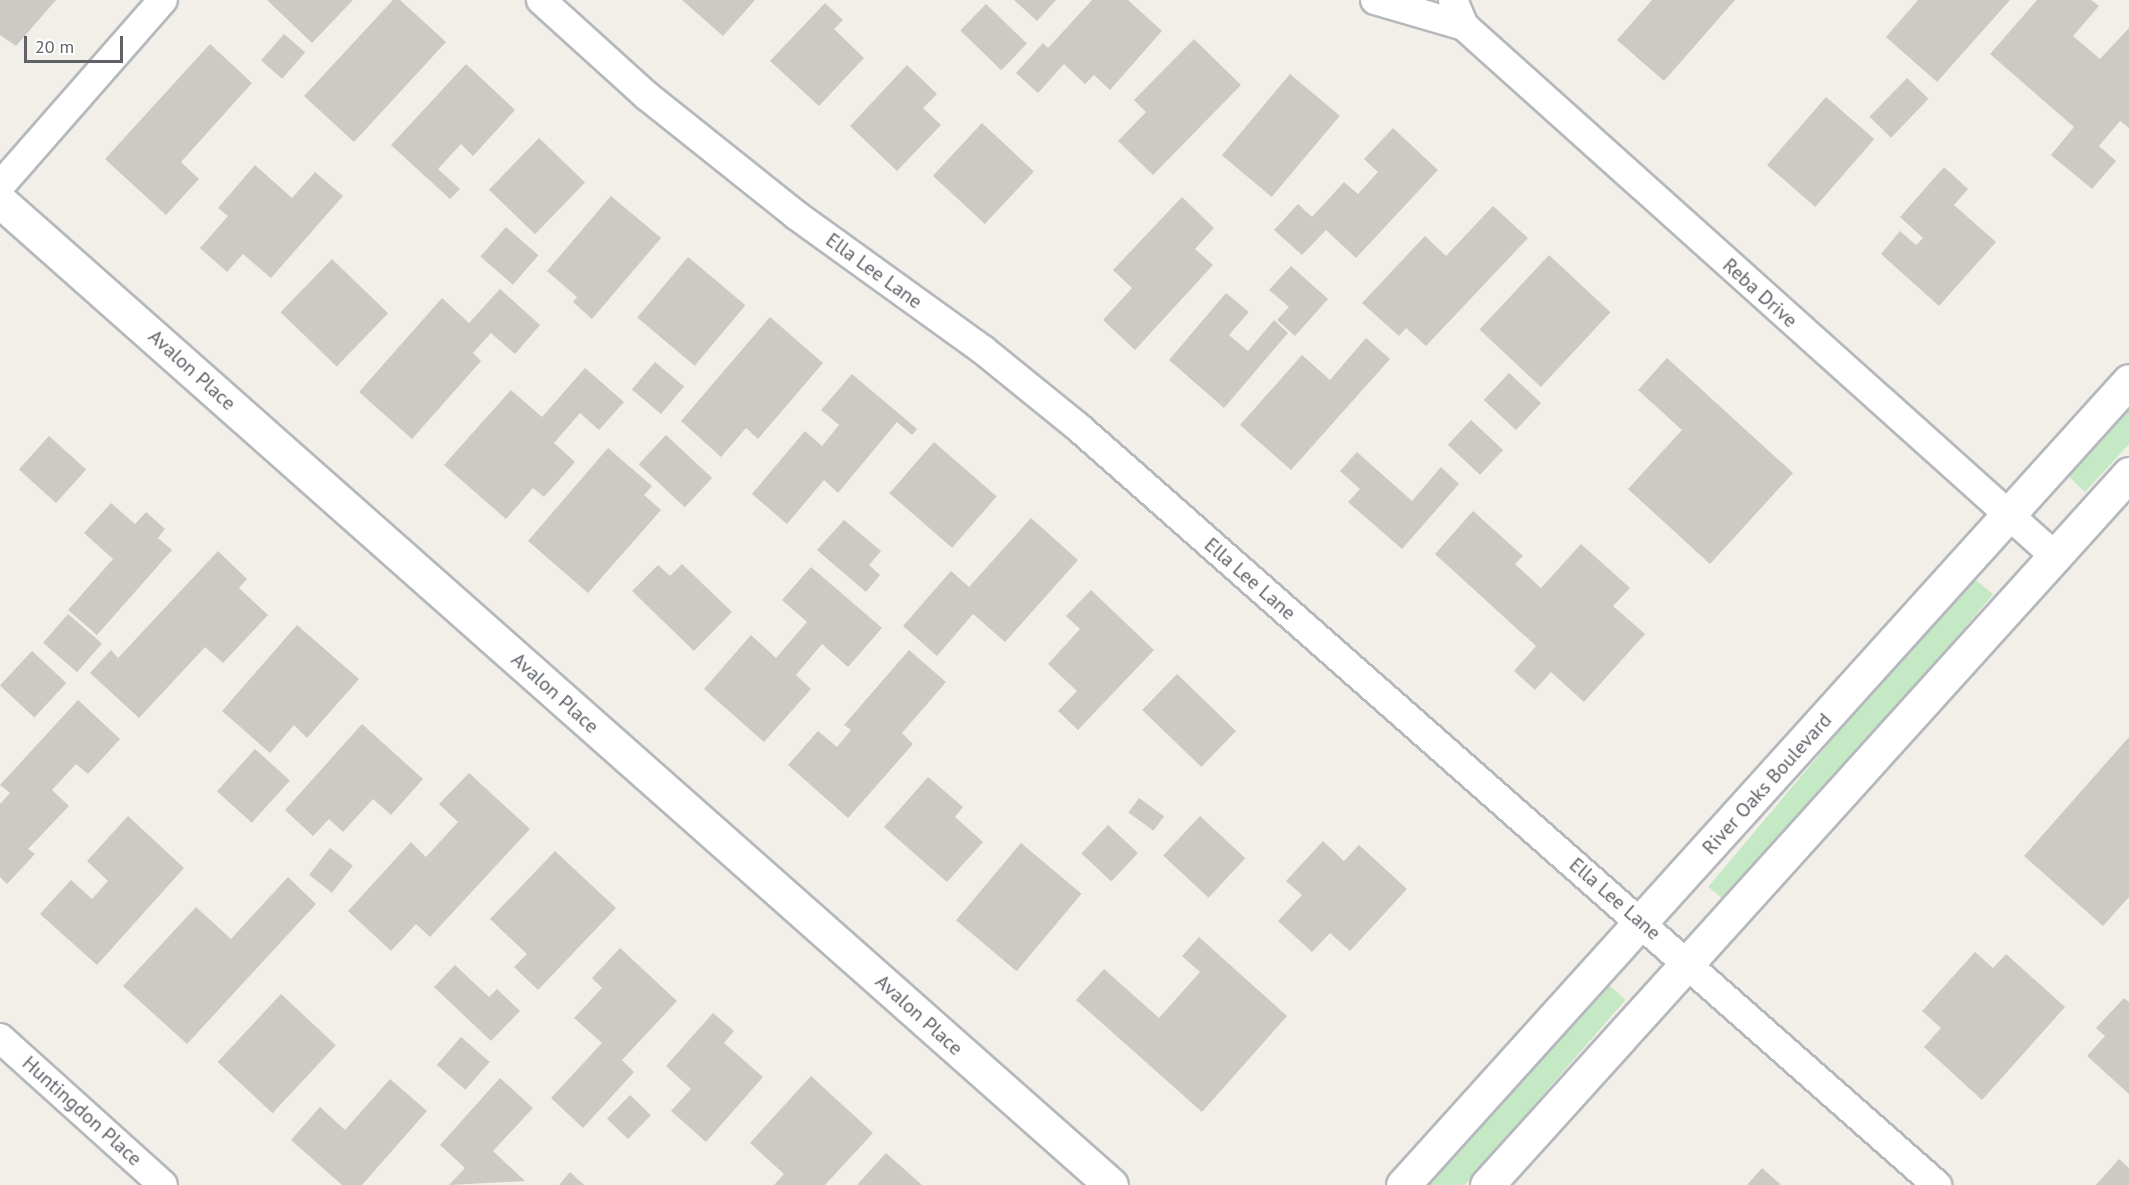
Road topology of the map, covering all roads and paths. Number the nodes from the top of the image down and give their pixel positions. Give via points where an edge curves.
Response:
1 (163, 0) edge
2 (541, 0) edge
3 (1374, 0) edge
4 (1453, 0) edge
5 (1464, 26) junction
6 (0, 186) edge
7 (0, 201) edge
8 (2129, 381) edge
9 (2129, 474) edge
10 (2007, 514) junction
11 (2057, 558) junction
12 (1643, 924) junction
13 (1688, 963) junction
14 (0, 1038) edge
15 (163, 1185) edge
16 (1111, 1185) edge
17 (1403, 1185) edge
18 (1487, 1185) edge
19 (1937, 1185) edge

1 - 6 street
2 - 12 street, Ella Lee Lane via 647,96 795,215 1078,427
3 - 5 street, Reba Drive
4 - 5 street, Reba Drive
5 - 10 street, Reba Drive
7 - 16 street, Avalon Place
8 - 10 street, River Oaks Boulevard
9 - 11 street
10 - 11 street, Reba Drive
10 - 12 street, River Oaks Boulevard
11 - 13 street
12 - 13 street, Ella Lee Lane
12 - 17 street, River Oaks Boulevard
13 - 18 street
13 - 19 street, Ella Lee Lane
14 - 15 street, Huntingdon Place

